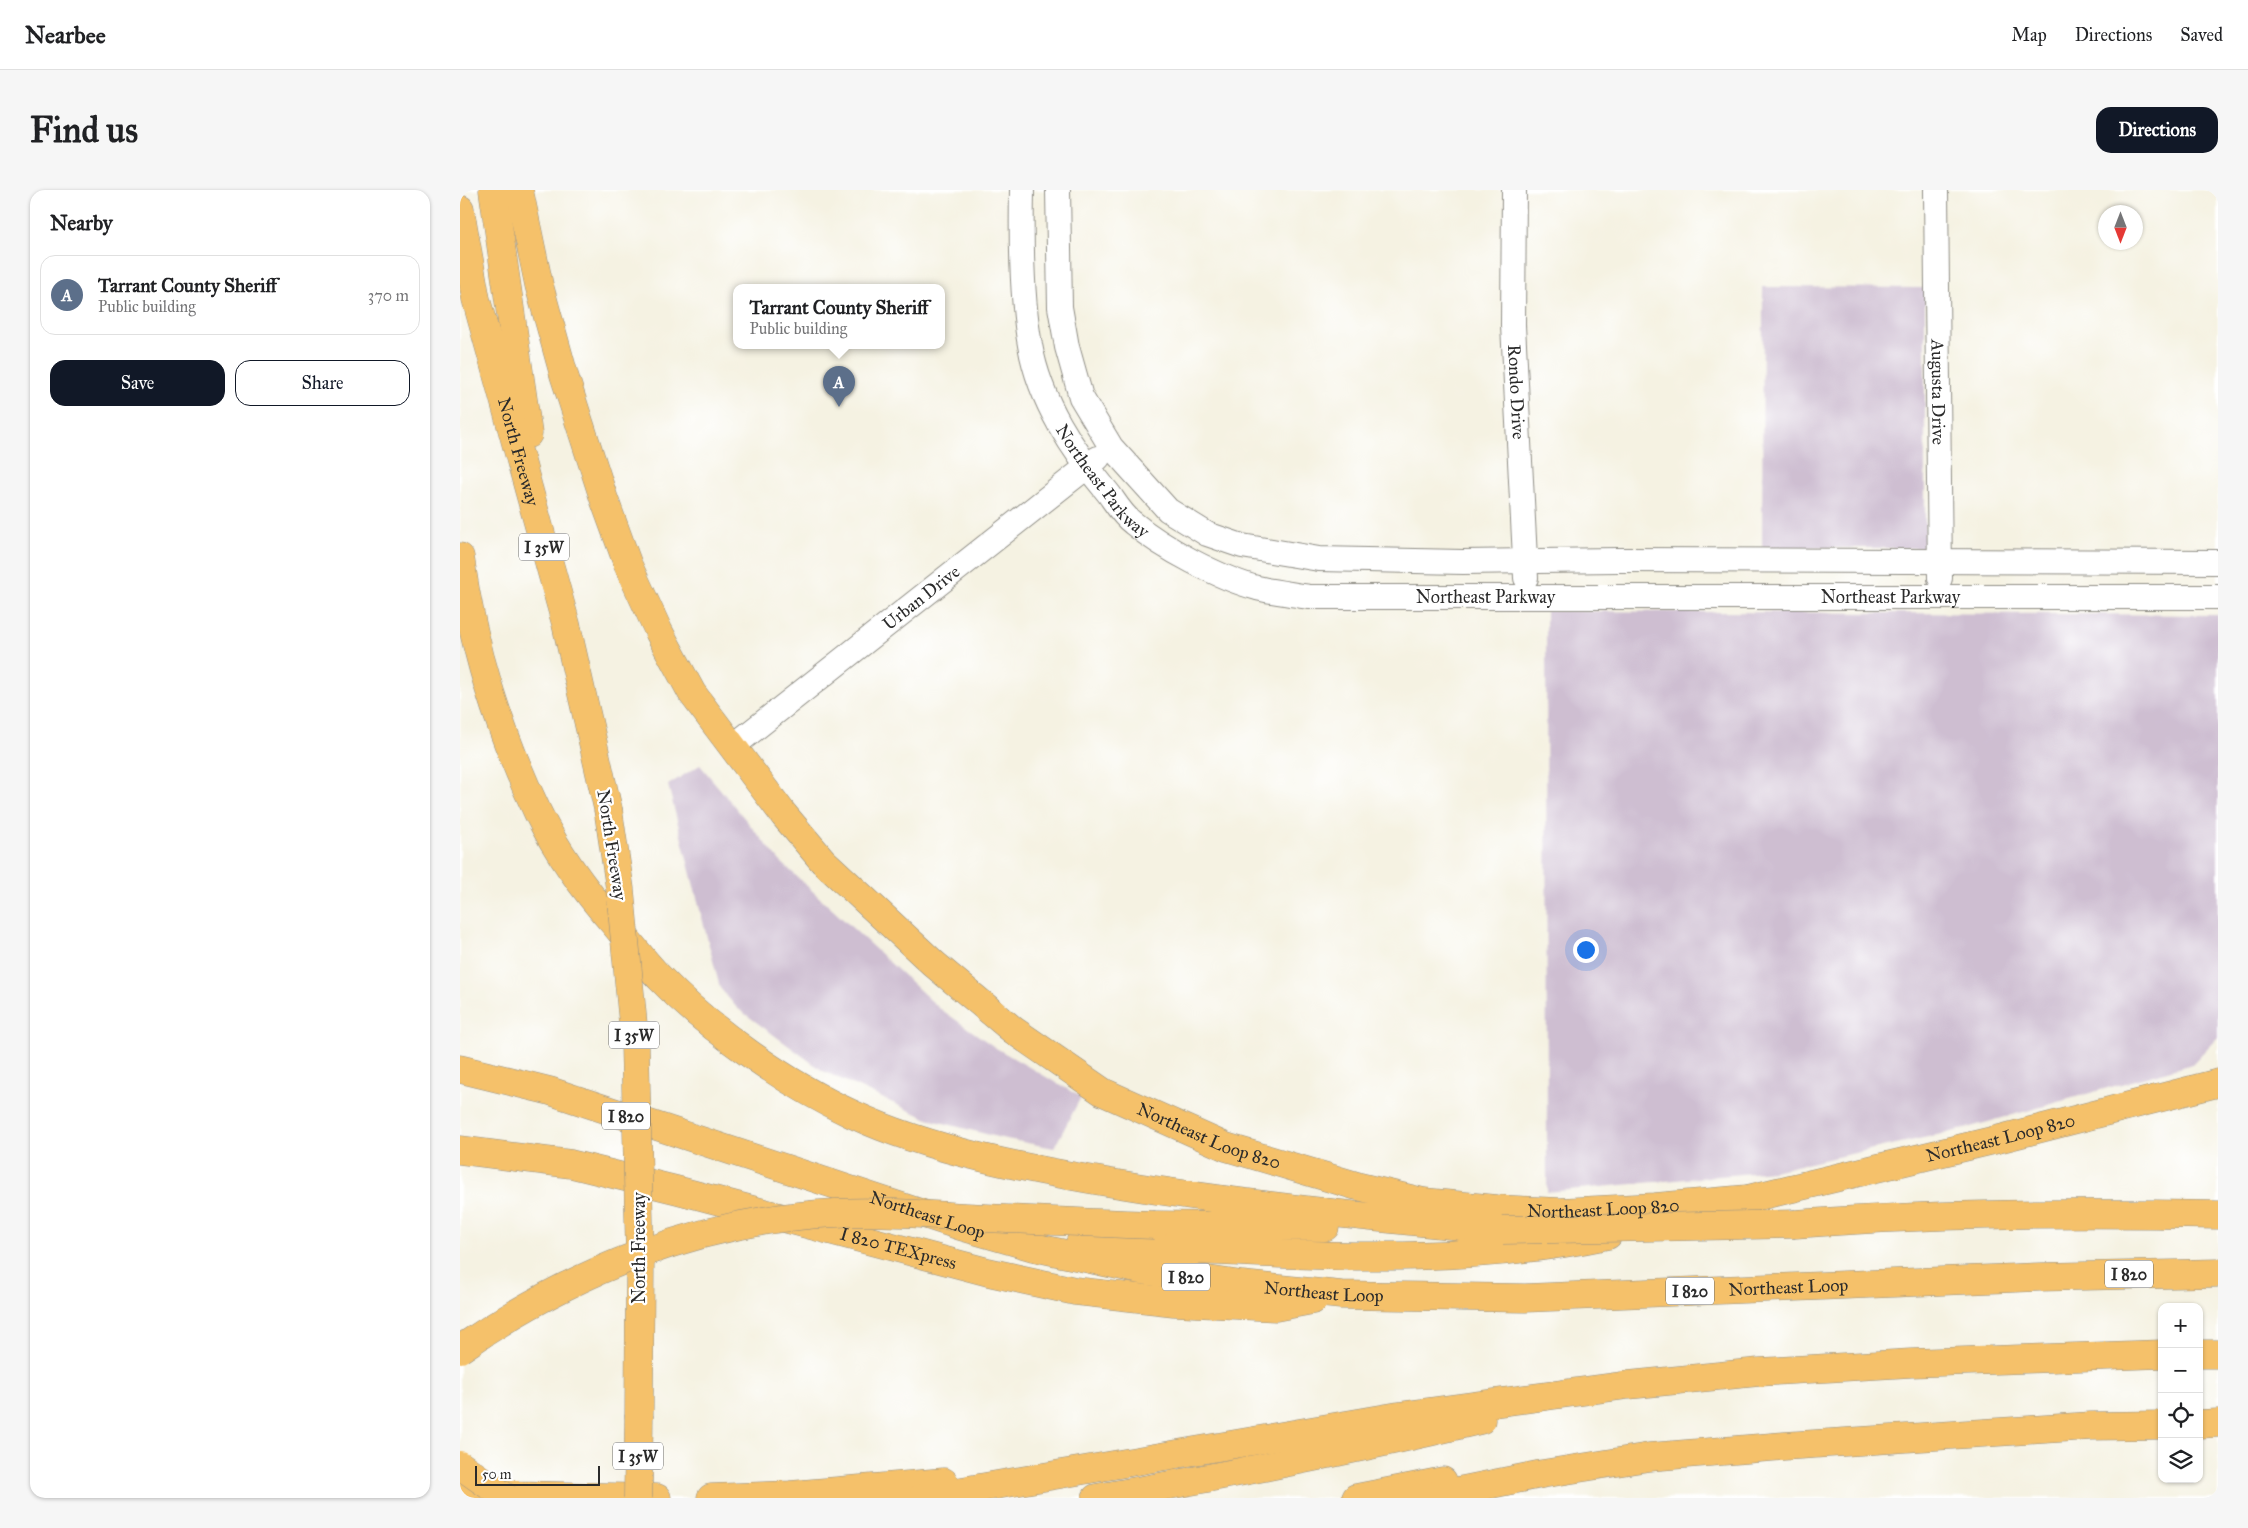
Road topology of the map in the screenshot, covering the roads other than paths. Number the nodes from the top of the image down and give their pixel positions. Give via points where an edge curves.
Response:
1 (493, 190) edge
2 (519, 190) edge
3 (1022, 190) edge
4 (1058, 190) edge
5 (1514, 190) edge
6 (1936, 190) edge
7 (460, 209) edge
8 (1111, 447) junction
9 (1087, 467) junction
10 (523, 470) junction
11 (460, 556) edge
12 (1526, 562) junction
13 (1940, 562) junction
14 (2218, 562) edge
15 (1526, 595) junction
16 (1940, 596) junction
17 (2218, 597) edge
18 (732, 747) junction
19 (460, 1069) edge
20 (2218, 1083) edge
21 (460, 1150) edge
22 (1747, 1199) junction
23 (2218, 1215) edge
24 (960, 1226) junction
25 (1502, 1230) junction
26 (2218, 1273) edge
27 (1341, 1295) junction
28 (460, 1349) edge
29 (2158, 1354) edge
30 (2203, 1354) edge
31 (2218, 1354) edge
32 (1628, 1385) junction
33 (2218, 1423) edge
34 (2158, 1424) edge
35 (2203, 1424) edge
36 (1649, 1457) junction
37 (460, 1465) edge
38 (988, 1486) junction
39 (460, 1490) edge
40 (507, 1498) edge
41 (638, 1498) edge
42 (657, 1498) edge
43 (711, 1498) edge
44 (922, 1498) edge
45 (1096, 1498) edge
46 (1356, 1498) edge
47 (1423, 1498) edge

1 - 10 main road via 528,430
2 - 18 main road via 539,285 564,375 628,565 692,693
3 - 9 street, Northeast Parkway via 1024,297 1036,372 1056,418
4 - 8 street, Northeast Parkway via 1060,307 1067,348 1081,396
5 - 12 street, Rondo Drive via 1514,325
6 - 13 street, Augusta Drive
7 - 10 main road, North Freeway / I 35W via 476,299
8 - 9 street, Urban Drive
8 - 12 street, Northeast Parkway via 1168,510 1207,534 1242,546 1319,559
9 - 15 street, Northeast Parkway via 1132,523 1212,571 1257,588 1309,596
9 - 18 street, Urban Drive
10 - 41 main road, North Freeway / I 35W, bridge via 566,624 608,809 620,889 635,1045 640,1263
11 - 25 main road via 482,671 506,741 539,816 572,871 661,979 745,1050 852,1114 975,1156 1165,1192
12 - 13 street, Northeast Parkway
12 - 15 street, Rondo Drive
13 - 14 street, Northeast Parkway
13 - 16 street, Augusta Drive
15 - 16 street, Northeast Parkway
16 - 17 street, Northeast Parkway
18 - 22 main road, Northeast Loop 820 via 823,861 934,964 1014,1030 1103,1092 1226,1147 1424,1202 1560,1212 1655,1208
19 - 24 main road, Northeast Loop / I 820 via 550,1091
20 - 22 main road, Northeast Loop 820 via 1999,1140
21 - 27 main road, I 820 TEXpress via 571,1164 988,1272 1075,1291 1181,1303 1276,1308
22 - 24 main road via 1660,1224 1594,1238 1531,1249 1444,1256 1360,1257 1137,1247 1043,1239
23 - 25 main road, bridge via 2037,1213 1904,1216 1795,1224
24 - 27 main road, Northeast Loop / I 820 via 1033,1247 1141,1270
25 - 28 main road, bridge via 1155,1225 873,1213 812,1215 760,1222 654,1248 594,1272 513,1314
26 - 27 main road, Northeast Loop / I 820 via 2039,1276 1525,1298
29 - 32 main road via 1911,1363
30 - 31 main road
32 - 38 main road via 1398,1416
32 - 45 main road via 1395,1441 1242,1473
33 - 35 main road
34 - 36 main road
36 - 46 main road via 1478,1475
36 - 47 main road
37 - 40 main road, bridge
38 - 43 main road via 944,1482
38 - 44 main road
39 - 42 main road via 518,1495

